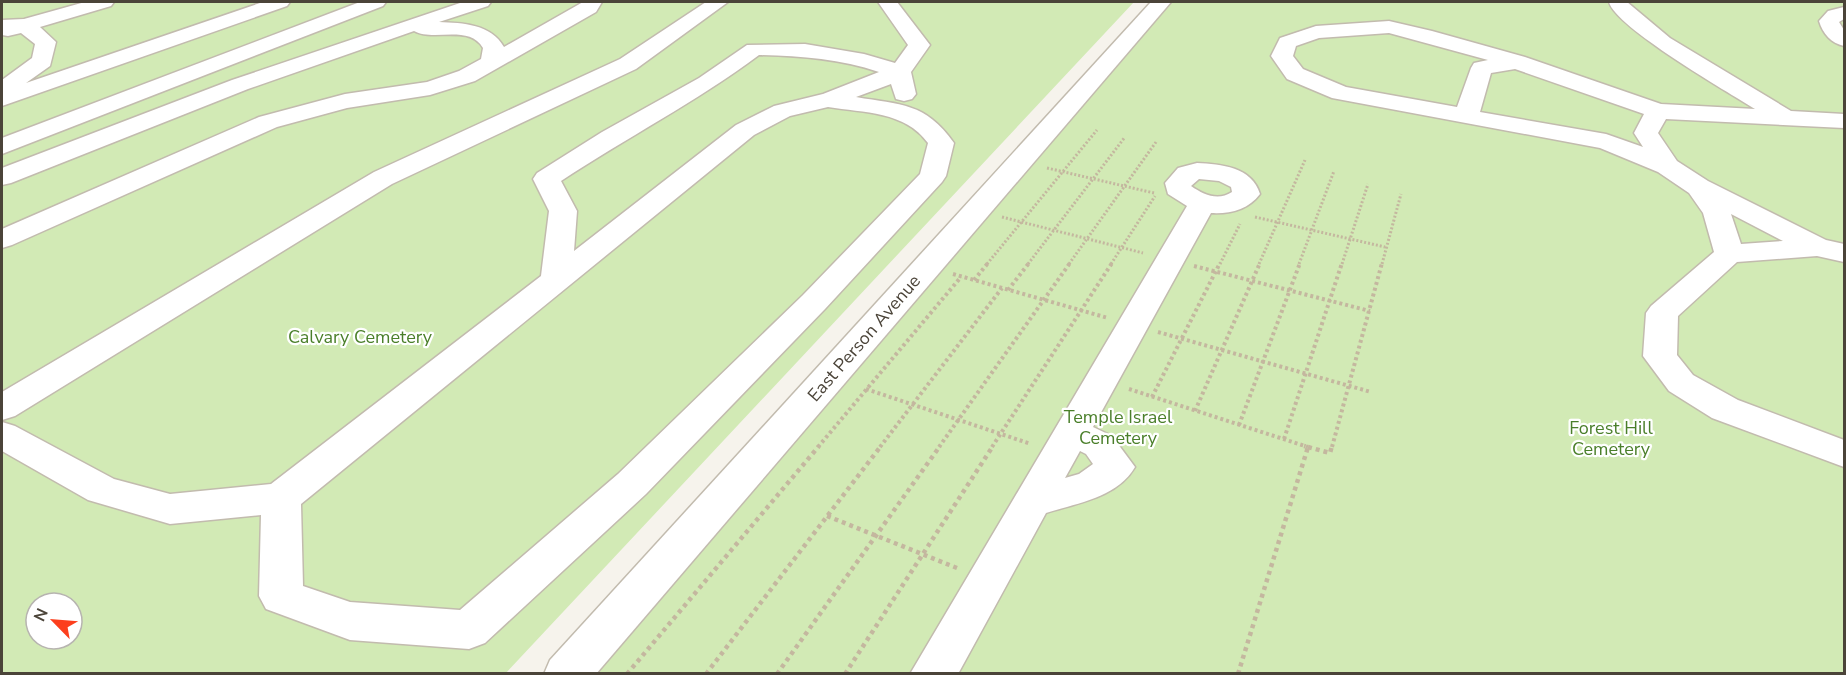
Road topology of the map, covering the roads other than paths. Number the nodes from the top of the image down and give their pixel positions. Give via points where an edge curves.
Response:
1 (104, 2) edge
2 (236, 2) edge
3 (279, 2) edge
4 (376, 2) edge
5 (481, 2) edge
6 (592, 2) edge
7 (718, 2) edge
8 (888, 2) edge
9 (1161, 2) edge
10 (1618, 2) edge
11 (317, 4) dead end
12 (2, 10) edge
13 (71, 12) junction
14 (347, 12) junction
15 (1845, 13) edge
16 (24, 25) junction
17 (2, 26) edge
18 (397, 28) junction
19 (2, 33) edge
20 (1845, 40) edge
21 (313, 57) junction
22 (42, 62) junction
23 (492, 62) junction
24 (1517, 62) junction
25 (900, 72) junction
26 (2, 89) edge
27 (2, 99) edge
28 (828, 100) junction
29 (1658, 111) junction
30 (908, 113) junction
31 (1466, 117) junction
32 (1786, 118) junction
33 (1845, 121) edge
34 (268, 122) junction
35 (2, 147) edge
36 (1667, 166) junction
37 (2, 177) edge
38 (1699, 187) junction
39 (1203, 203) dead end
40 (2, 239) edge
41 (1831, 250) edge
42 (1730, 254) junction
43 (556, 279) junction
44 (2, 408) edge
45 (2, 435) edge
46 (1065, 443) junction
47 (1845, 454) edge
48 (280, 498) junction
49 (1030, 503) junction
50 (567, 674) edge
51 (933, 674) edge

1 - 13 street
2 - 22 street via 98,48
3 - 27 street
4 - 14 street
5 - 18 street
6 - 23 street via 589,8
7 - 44 street via 628,64 383,178
8 - 25 street via 920,45
9 - 50 street, East Person Avenue
10 - 32 street via 1663,42
11 - 14 street
12 - 13 street
13 - 16 street
14 - 18 street
14 - 35 street
15 - 20 street via 1829,21 1832,30
16 - 17 street
16 - 19 street
16 - 22 street via 46,42
18 - 21 street
18 - 23 street via 472,31 488,38 494,48
21 - 34 street via 313,74
21 - 37 street
22 - 26 street
23 - 34 street via 467,76 430,88 345,101
24 - 29 street
24 - 31 street via 1482,68
24 - 31 street via 1389,27 1316,32 1287,42 1282,56 1295,74 1340,93
25 - 28 street
25 - 30 street
25 - 43 street via 864,60 814,51 754,49 707,83 546,178 563,211
28 - 30 street
28 - 43 street via 782,111 745,130
29 - 32 street
29 - 36 street via 1646,133
30 - 48 street via 929,128 941,143 933,176 632,484 469,630 350,621 281,596
31 - 36 street via 1606,142
32 - 33 street
34 - 40 street
36 - 38 street
38 - 41 street
38 - 42 street via 1717,213
39 - 46 street
41 - 42 street
42 - 47 street via 1662,313 1660,356 1681,383 1725,409
43 - 48 street
45 - 48 street via 102,490 170,509
46 - 49 street
46 - 49 street via 1099,445 1116,467 1092,484
49 - 51 street

